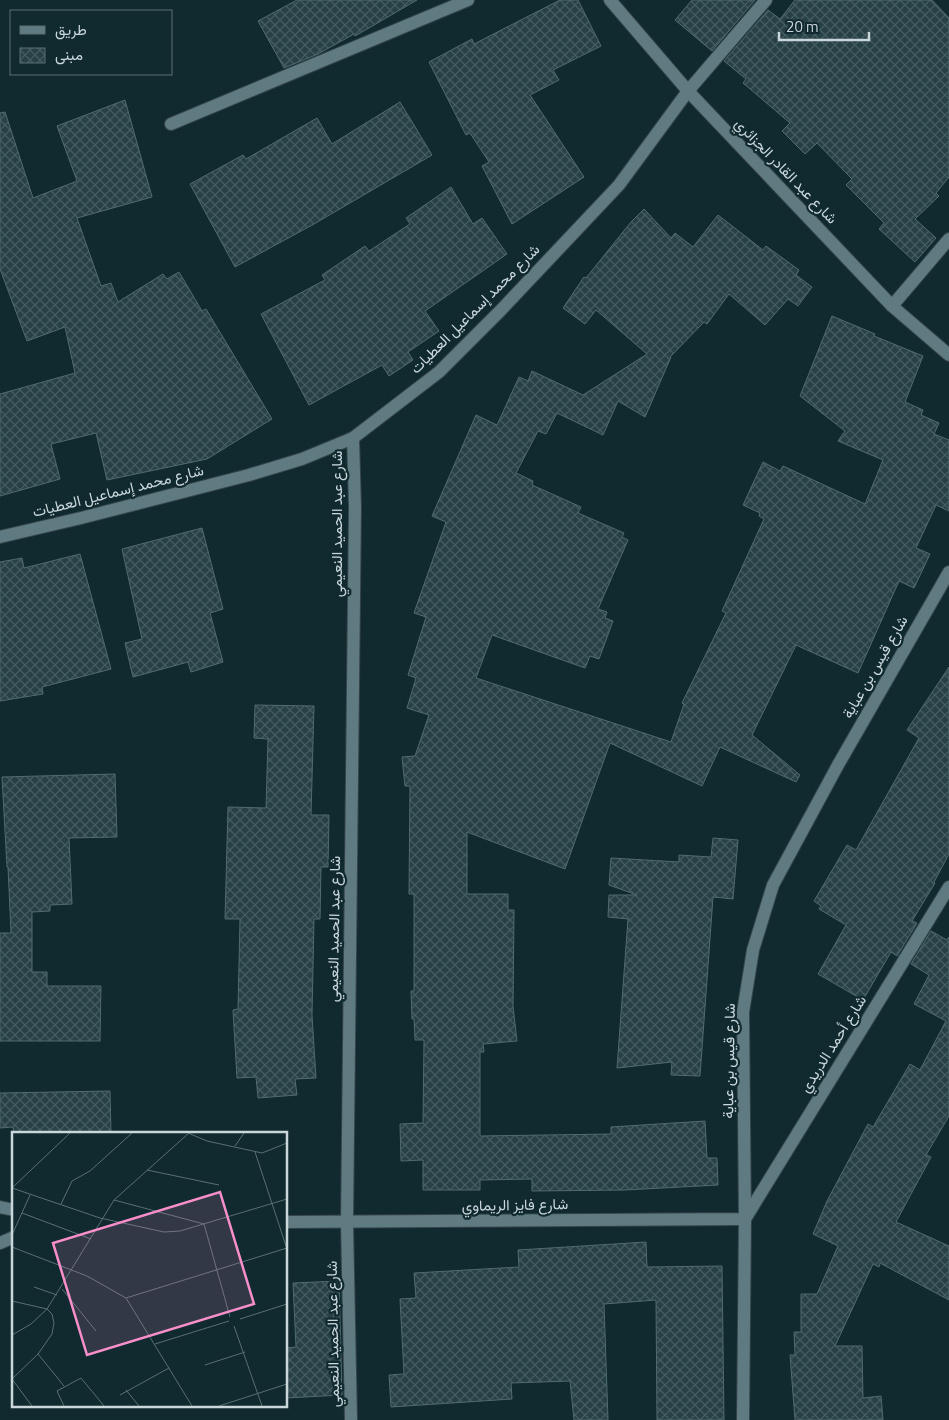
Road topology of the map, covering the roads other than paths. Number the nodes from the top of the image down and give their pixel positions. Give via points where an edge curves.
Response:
1 (468, 0) edge
2 (610, 0) edge
3 (766, 0) edge
4 (688, 91) junction
5 (171, 124) dead end
6 (949, 238) edge
7 (892, 306) junction
8 (949, 355) edge
9 (353, 438) junction
10 (0, 537) edge
11 (949, 572) edge
12 (949, 886) edge
13 (745, 1219) junction
14 (288, 1222) edge
15 (347, 1223) junction
16 (12, 1238) edge
17 (0, 1243) edge
18 (351, 1420) edge
19 (743, 1420) edge

1 - 5 street
2 - 4 street, شارع عبد القادر الجزائري
3 - 4 street, شارع محمد إسماعيل العطيات
4 - 7 street, شارع عبد القادر الجزائري
4 - 9 street, شارع محمد إسماعيل العطيات via 619,185 502,310 439,372
6 - 7 street
7 - 8 street, شارع عبد القادر الجزائري
9 - 10 street, شارع محمد إسماعيل العطيات via 302,459 249,475
9 - 15 street, شارع عبد الحميد النعيمي via 355,507
11 - 13 street, شارع قيس بن عباية via 773,885 752,950 744,1012
12 - 13 street, شارع أحمد الدريدي
13 - 15 street, شارع فايز الريماوي
13 - 19 street, شارع قيس بن عباية
14 - 15 street, شارع فايز الريماوي
15 - 18 street, شارع عبد الحميد النعيمي
16 - 17 street

